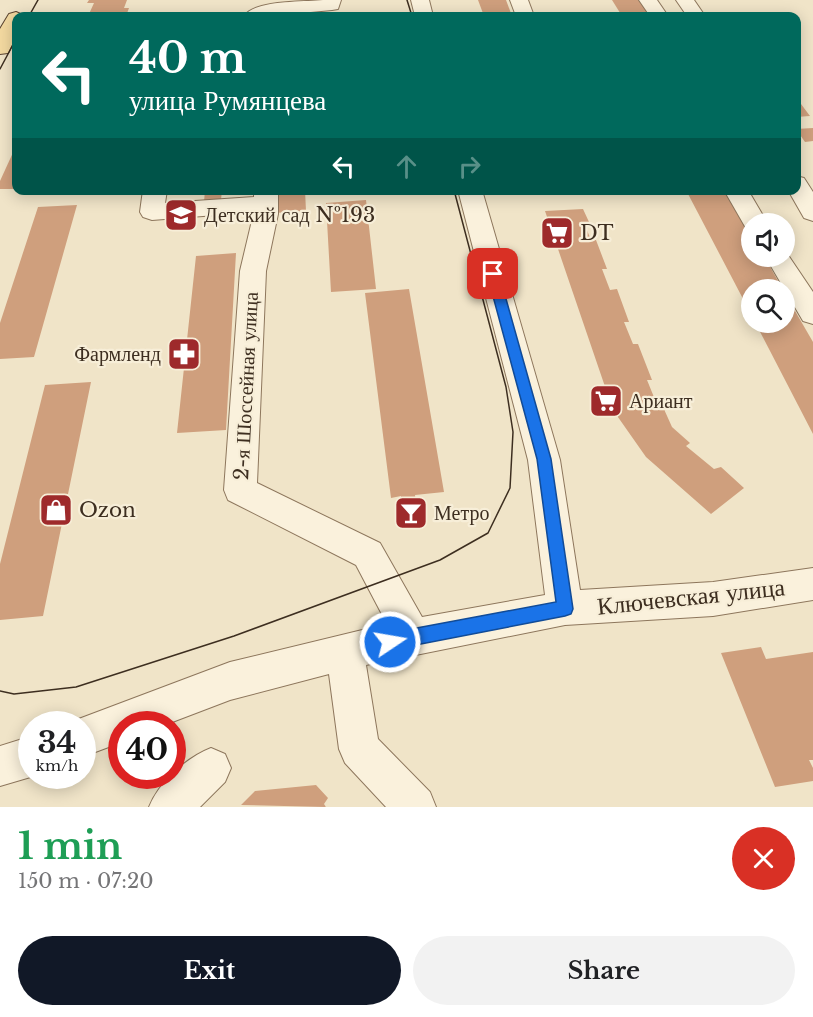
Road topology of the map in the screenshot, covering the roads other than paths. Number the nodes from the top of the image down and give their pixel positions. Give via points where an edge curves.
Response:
1 (332, 0) edge
2 (253, 11) edge
3 (12, 26) edge
4 (0, 48) edge
5 (801, 192) edge
6 (154, 195) edge
7 (471, 195) edge
8 (739, 195) edge
9 (266, 197) edge
10 (232, 199) edge
11 (750, 213) edge
12 (813, 213) edge
13 (784, 267) edge
14 (813, 314) edge
15 (813, 584) edge
16 (565, 609) junction
17 (413, 637) junction
18 (345, 651) junction
19 (96, 731) edge
20 (18, 760) edge
21 (0, 766) edge
22 (211, 768) dead end
23 (170, 807) edge
24 (415, 807) edge

1 - 2 street via 332,5
3 - 4 main road
5 - 12 street
6 - 10 street via 152,212
7 - 16 street via 544,459
8 - 11 street
9 - 10 street
9 - 17 street, 2-я Шоссейная улица via 253,271 240,490 368,554
13 - 14 street
15 - 16 street, Ключевская улица via 713,599
16 - 17 street, Ключевская улица
17 - 18 street, Ключевская улица
18 - 19 street, Ключевская улица via 230,681
18 - 24 street via 359,749
20 - 21 street
22 - 23 street

